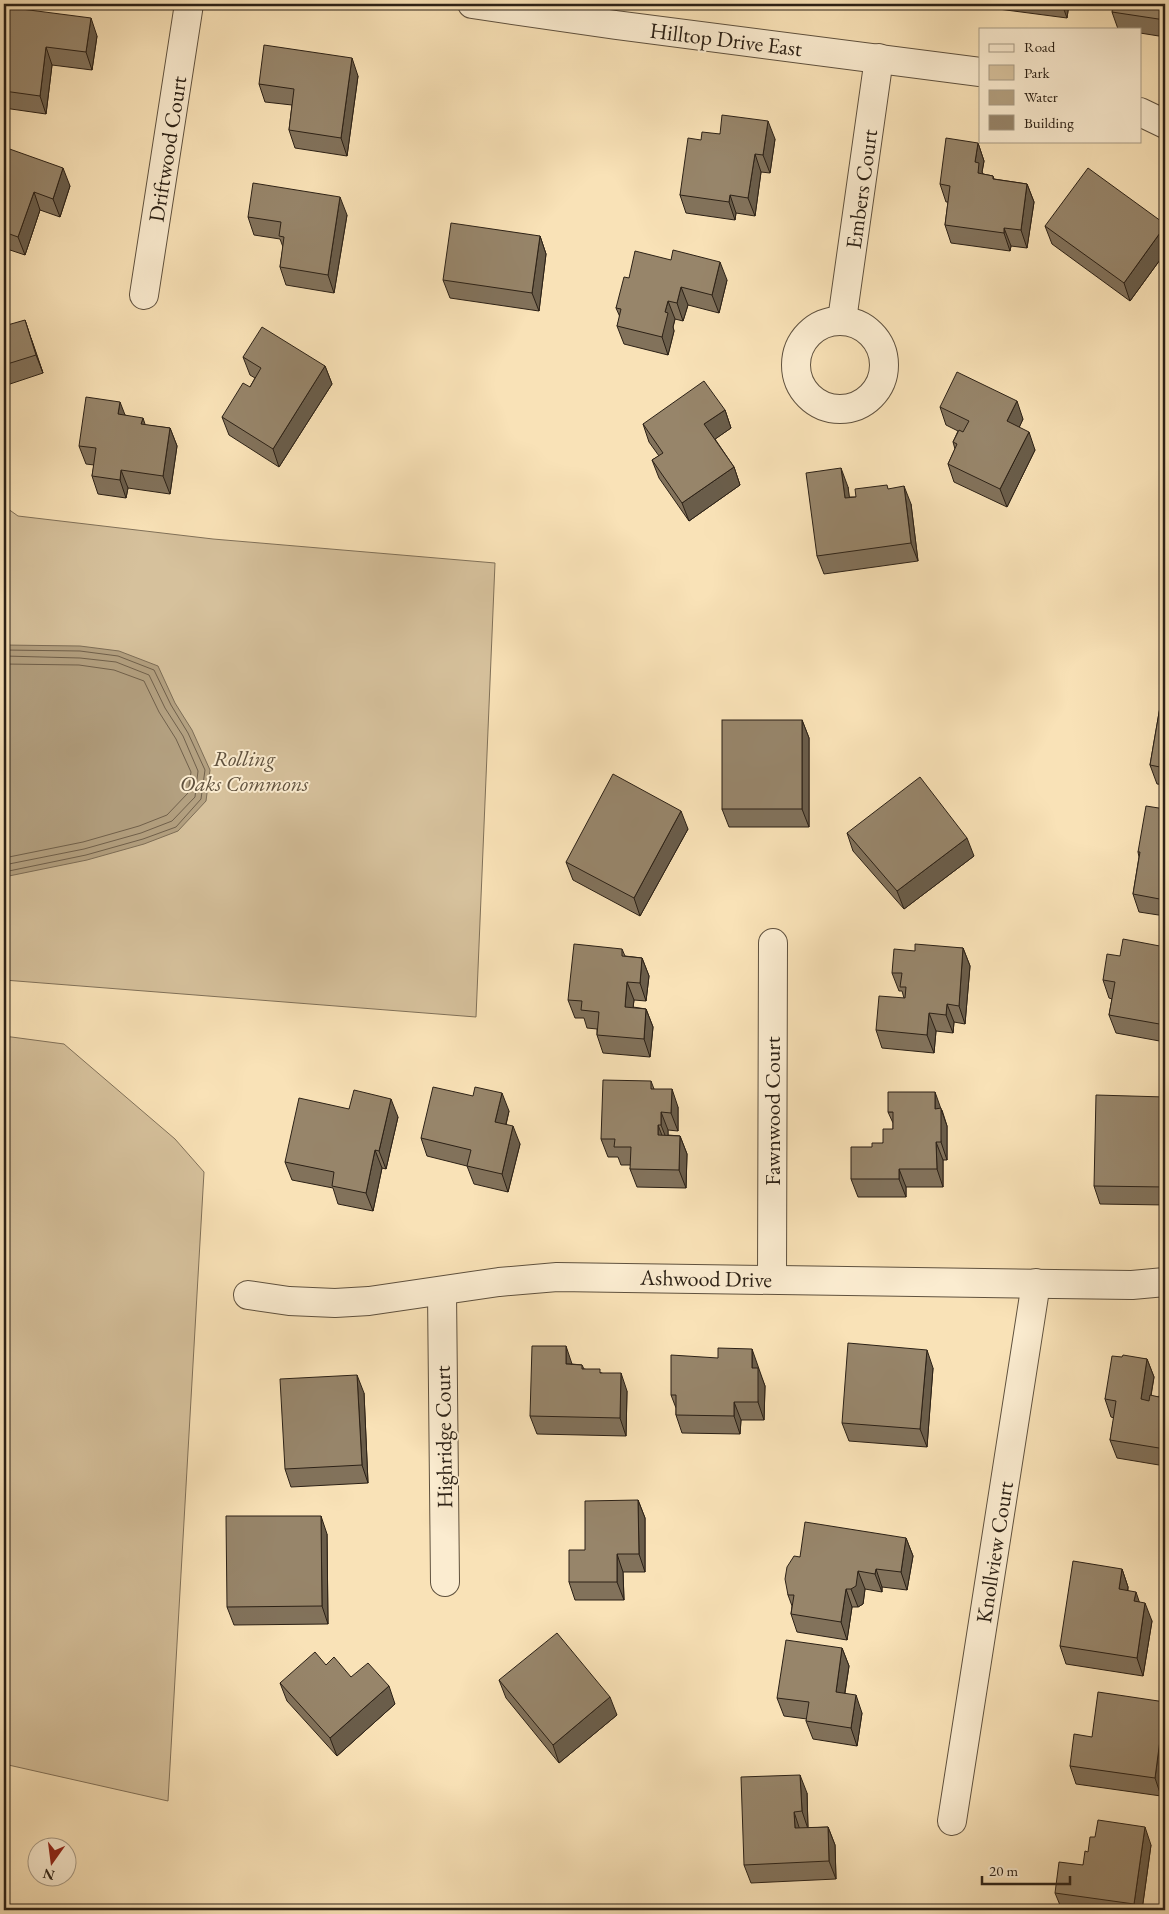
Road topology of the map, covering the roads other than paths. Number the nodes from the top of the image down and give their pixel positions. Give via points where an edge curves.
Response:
1 (189, 4) edge
2 (472, 4) edge
3 (546, 9) edge
4 (618, 14) edge
5 (879, 58) junction
6 (979, 72) edge
7 (1142, 113) edge
8 (1165, 124) edge
9 (144, 295) dead end
10 (842, 320) dead end
11 (772, 943) dead end
12 (772, 1279) junction
13 (1165, 1282) edge
14 (1036, 1283) junction
15 (442, 1292) junction
16 (248, 1295) dead end
17 (445, 1582) dead end
18 (952, 1821) dead end

1 - 9 street, Driftwood Court
2 - 3 street, Hilltop Drive East
3 - 4 street, Hilltop Drive East
4 - 5 street, Hilltop Drive East
5 - 6 street, Hilltop Drive East
5 - 10 street, Embers Court
7 - 8 street
11 - 12 street, Fawnwood Court
12 - 14 street, Ashwood Drive
12 - 15 street, Ashwood Drive via 556,1277
13 - 14 street, Ashwood Drive via 1132,1285
14 - 18 street, Knollview Court
15 - 16 street, Ashwood Drive via 335,1303
15 - 17 street, Highridge Court

